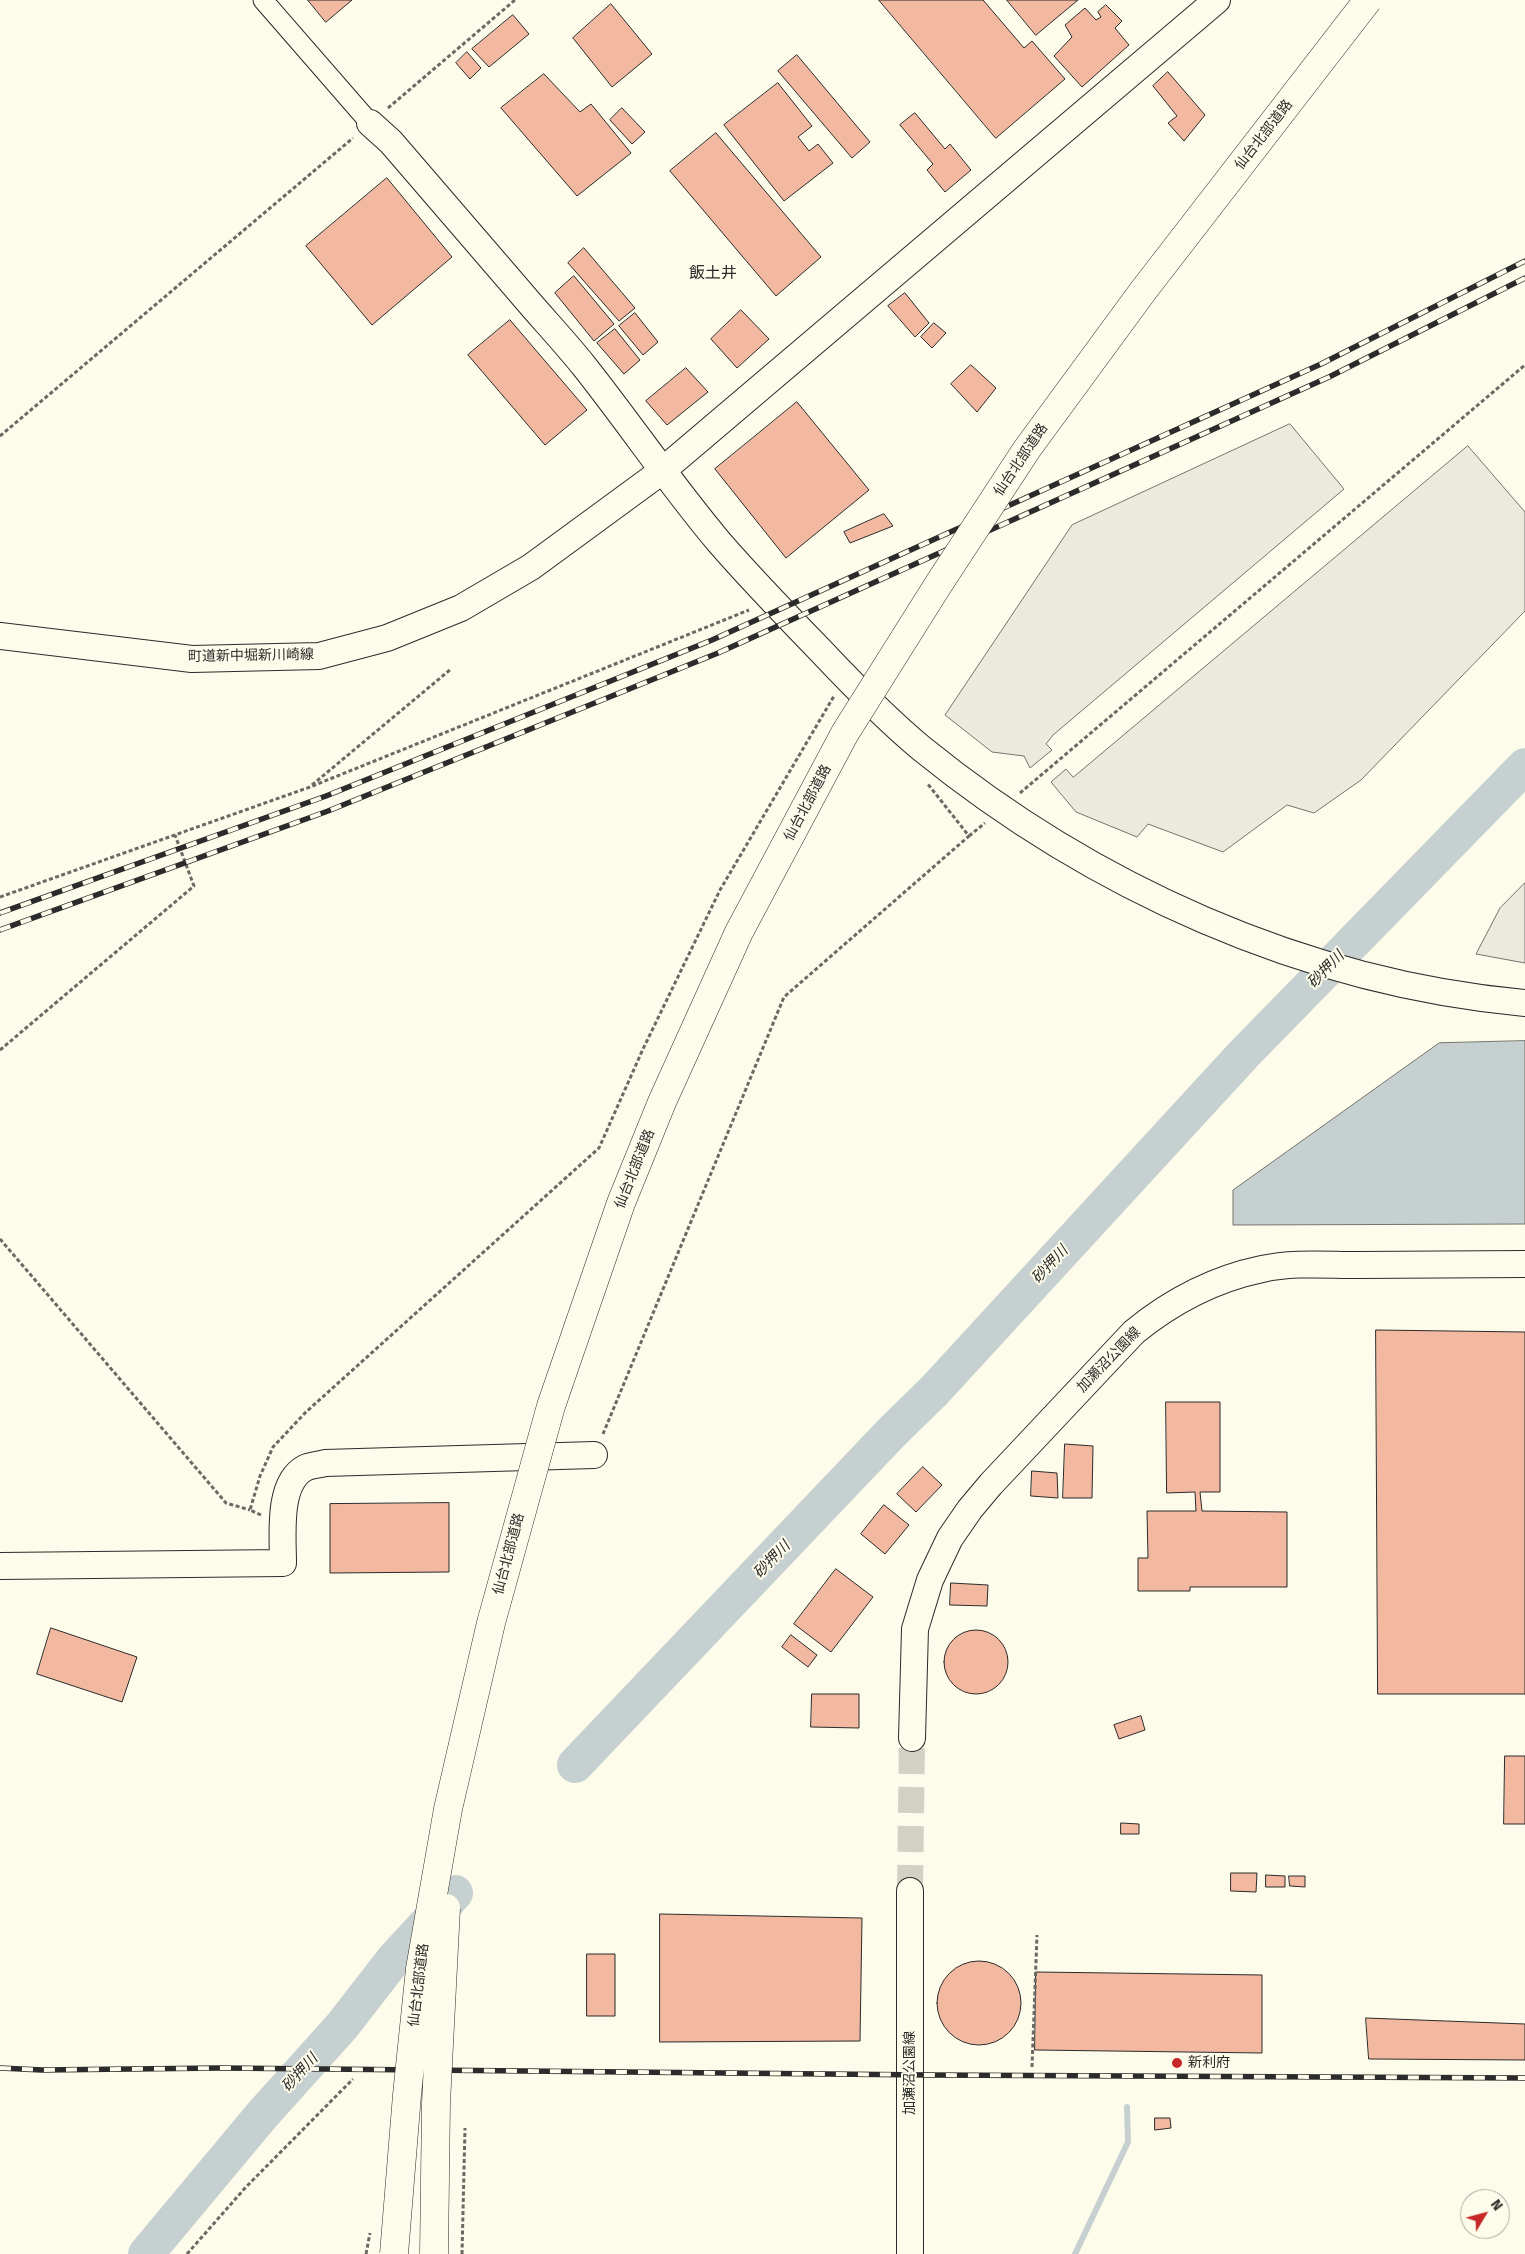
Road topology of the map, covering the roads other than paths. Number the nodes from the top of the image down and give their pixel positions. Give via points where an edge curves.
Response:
1 (262, 0) edge
2 (1217, 0) edge
3 (1368, 0) edge
4 (370, 123) joint
5 (662, 471) junction
6 (0, 636) edge
7 (1525, 1003) edge
8 (1525, 1264) edge
9 (594, 1455) road end
10 (0, 1566) edge
11 (469, 1720) junction
12 (912, 1738) tunnel mouth
13 (910, 1891) tunnel mouth
14 (394, 2254) edge
15 (434, 2254) edge
16 (910, 2254) edge

1 - 4 street
2 - 5 street, 町道新中堀新川崎線
3 - 11 highway, 仙台北部道路, bridge via 1143,291 1027,449 845,733 739,932 662,1102 584,1306 521,1511
4 - 5 street via 391,142 583,366
5 - 6 street, 町道新中堀新川崎線 via 531,567 461,608 387,638 319,656 192,659
5 - 7 street via 772,600 920,747 1001,809 1096,868 1174,907 1259,942 1373,978 1488,1000
8 - 12 street, 加瀬沼公園線 via 1305,1265 1262,1269 1195,1291 1153,1317 1134,1332 991,1484 950,1538 930,1580 915,1629
9 - 10 street via 325,1463 305,1468 292,1480 284,1503 283,1563
11 - 14 highway, 仙台北部道路, bridge via 448,1809 420,1969
11 - 15 highway, 仙台北部道路, bridge via 447,1883 436,2104
13 - 16 street, 加瀬沼公園線

